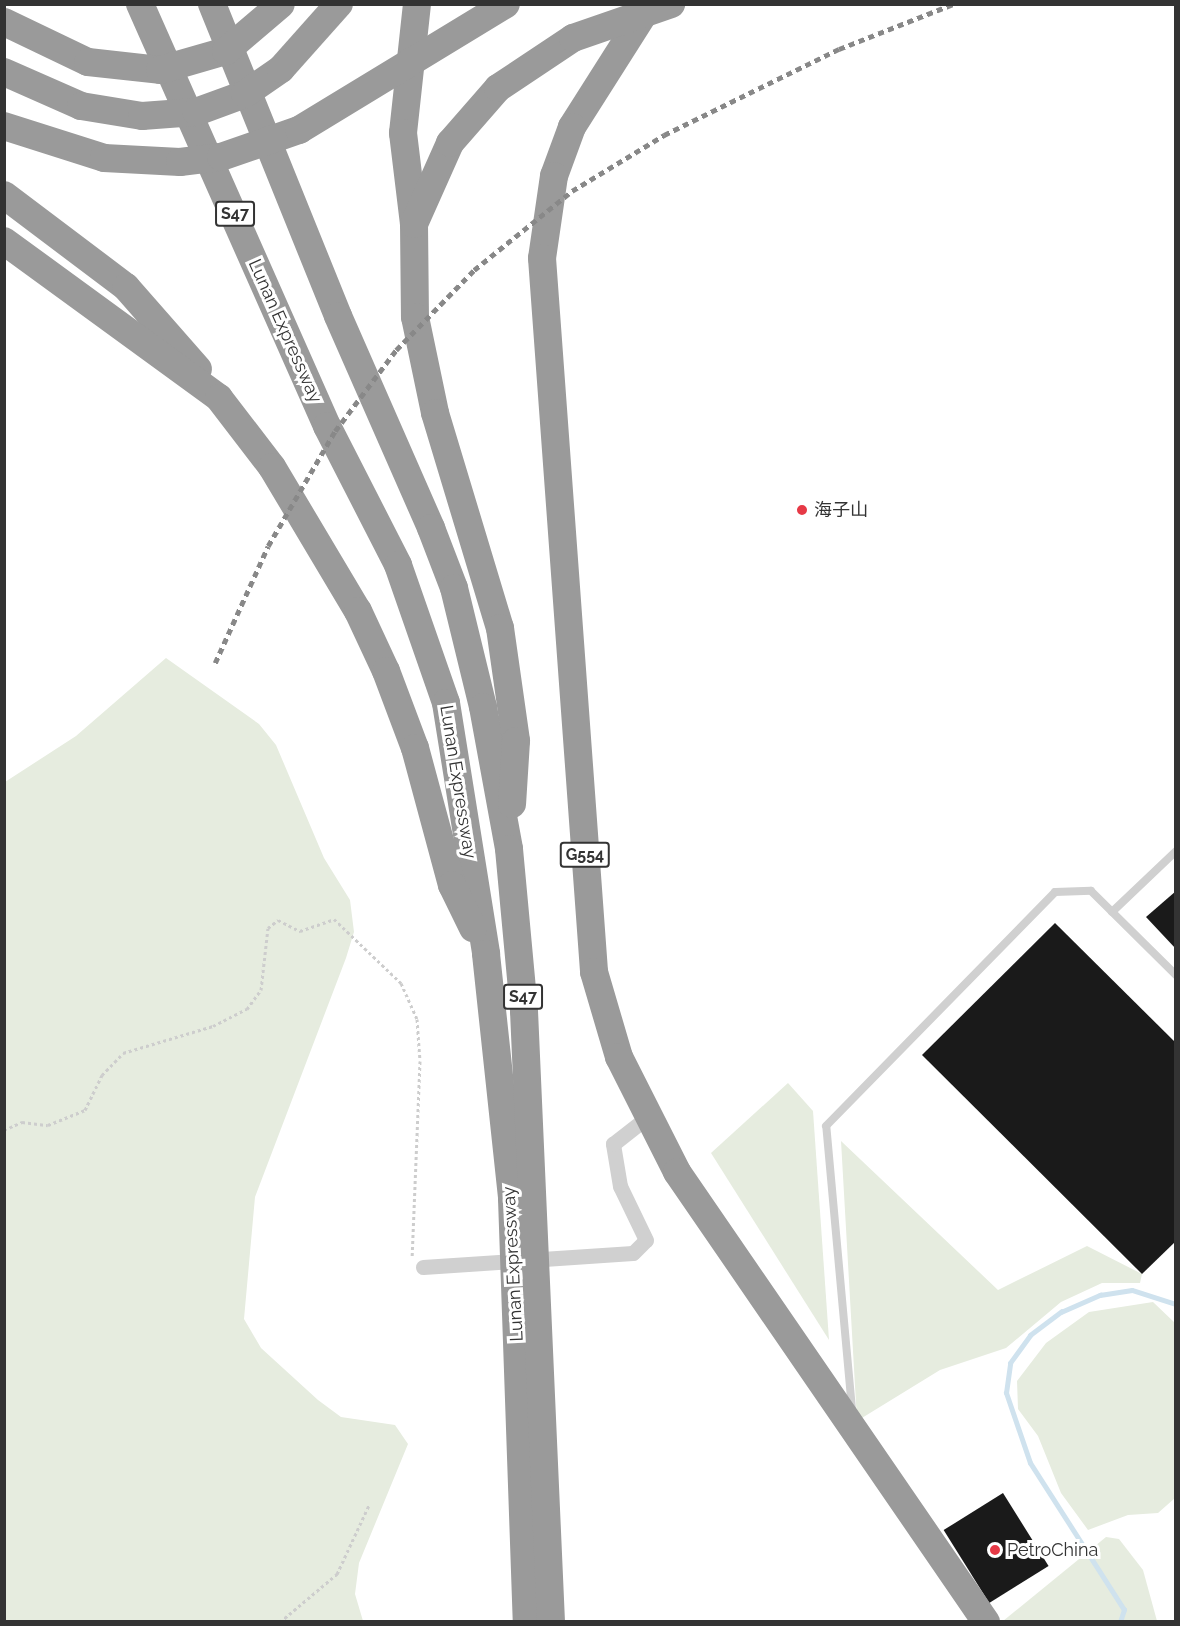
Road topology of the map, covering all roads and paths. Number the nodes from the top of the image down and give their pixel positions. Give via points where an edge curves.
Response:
1 (140, 4) edge
2 (212, 4) edge
3 (281, 4) edge
4 (339, 4) edge
5 (417, 4) edge
6 (506, 4) edge
7 (650, 4) edge
8 (671, 4) edge
9 (4, 22) edge
10 (4, 72) edge
11 (4, 126) edge
12 (4, 195) edge
13 (414, 224) junction
14 (4, 241) edge
15 (219, 398) junction
16 (509, 849) junction
17 (1176, 851) edge
18 (1112, 912) junction
19 (486, 954) junction
20 (1176, 975) edge
21 (646, 1118) junction
22 (4, 1130) edge
23 (423, 1267) joint
24 (854, 1429) junction
25 (369, 1505) dead end
26 (280, 1622) edge
27 (527, 1622) edge
28 (551, 1622) edge
29 (986, 1622) edge

1 - 19 highway, Lunan Expressway / S47 via 327,426 375,513 433,654 446,703
2 - 16 highway, Lunan Expressway / S47 via 454,588
3 - 9 highway via 252,33 211,58 160,70 118,68 67,54
4 - 10 highway via 296,57 245,94 196,112 142,116 81,106
5 - 13 highway via 403,133
6 - 11 highway via 348,104 258,146 180,162 104,158
7 - 21 highway, G554 via 582,106 560,155 544,231 541,291 591,951 610,1030
8 - 13 highway via 573,38 498,88 450,144
12 - 15 highway via 126,287 172,334
13 - 16 highway via 415,317 435,414 500,628 516,741
14 - 15 highway
15 - 19 highway via 272,467 358,611 415,748 452,885
16 - 28 highway, Lunan Expressway / S47 via 535,1186
17 - 18 lane
18 - 20 lane
18 - 24 lane via 1091,891 1055,892 826,1126
19 - 27 highway, Lunan Expressway / S47 via 512,1199
21 - 23 street via 613,1144 620,1186 646,1240 633,1254
21 - 24 highway, G554 via 704,1212
22 - 23 path via 22,1122 48,1125 85,1110 102,1075 123,1053 213,1026 252,1005 261,990 268,928 278,920 300,932 334,920 401,983 417,1019 420,1073 412,1258
24 - 29 highway, G554
25 - 26 path via 337,1574

